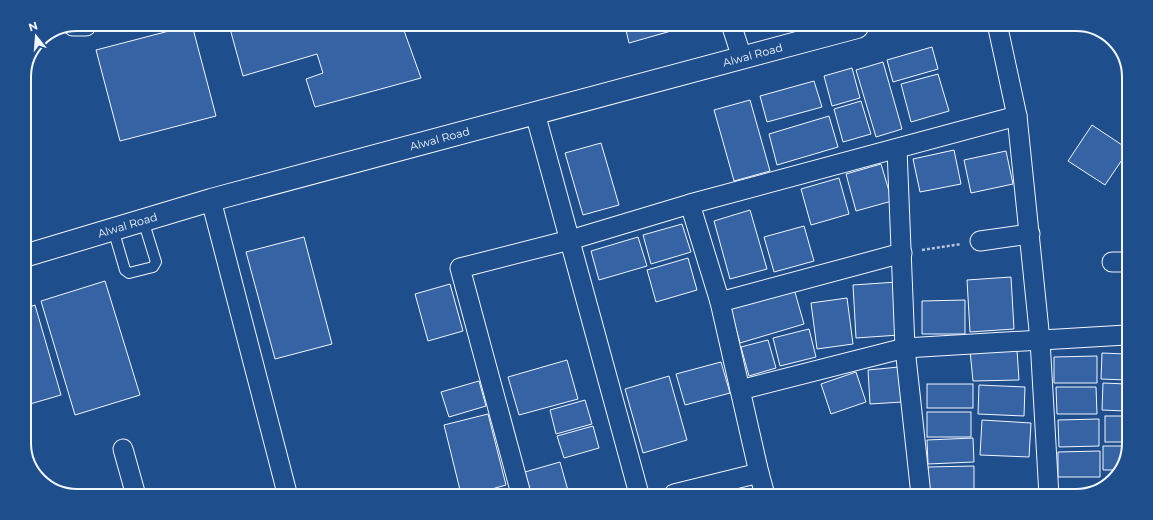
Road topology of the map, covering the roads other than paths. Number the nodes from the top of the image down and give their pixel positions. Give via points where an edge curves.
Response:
1 (733, 31) edge
2 (843, 31) edge
3 (999, 31) edge
4 (742, 58) junction
5 (535, 113) junction
6 (1017, 116) junction
7 (897, 149) junction
8 (211, 200) junction
9 (690, 204) junction
10 (143, 220) junction
11 (113, 229) junction
12 (1030, 234) junction
13 (570, 240) junction
14 (980, 241) road end
15 (902, 253) junction
16 (31, 254) edge
17 (720, 302) junction
18 (1122, 335) edge
19 (1040, 340) junction
20 (906, 348) junction
21 (740, 390) junction
22 (123, 449) dead end
23 (759, 473) junction
24 (135, 489) edge
25 (285, 489) edge
26 (520, 489) edge
27 (638, 489) edge
28 (694, 489) edge
29 (763, 489) edge
30 (920, 489) edge
31 (1049, 489) edge

1 - 4 street
2 - 4 main road, Alwal Road
3 - 6 street
4 - 5 main road, Alwal Road
5 - 8 main road, Alwal Road
5 - 13 street
6 - 7 street
6 - 12 street
7 - 9 street
7 - 15 street
8 - 10 main road, Alwal Road
8 - 25 street
9 - 13 street
9 - 17 street
10 - 11 main road, Alwal Road
10 - 11 lane via 156,262 153,266 141,270 129,273 125,270
11 - 16 main road, Alwal Road
12 - 14 street
12 - 19 street
13 - 26 street via 460,268
13 - 27 street
15 - 17 street
15 - 20 street
17 - 21 street
18 - 19 street
19 - 20 street
19 - 31 street
20 - 21 street
20 - 30 street
21 - 23 street
22 - 24 street
23 - 28 street
23 - 29 street

